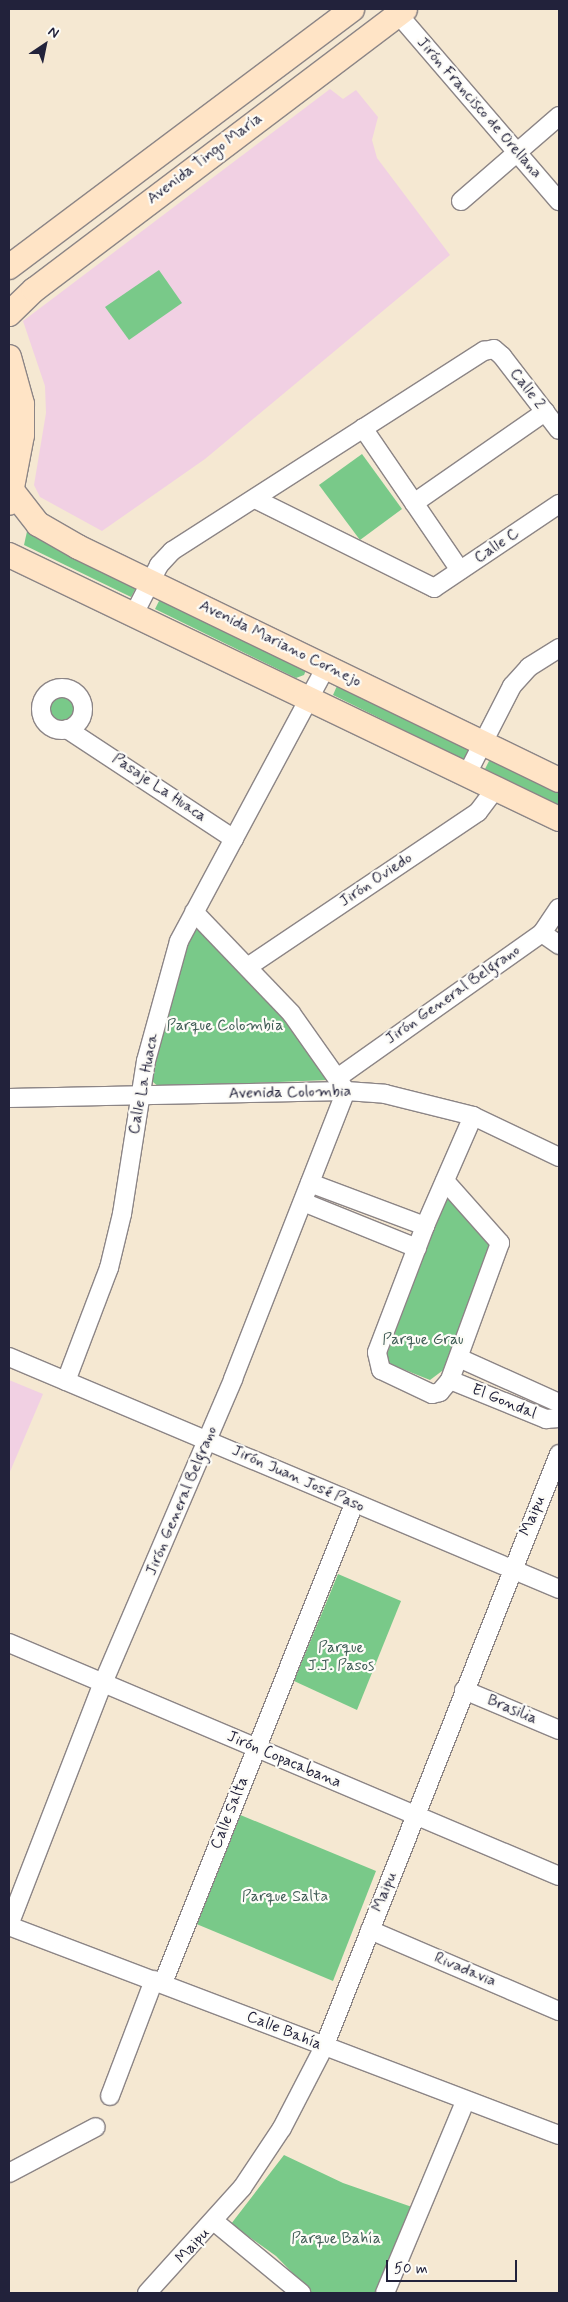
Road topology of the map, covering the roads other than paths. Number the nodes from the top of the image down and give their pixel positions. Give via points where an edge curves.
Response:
1 (352, 9) edge
2 (402, 11) edge
3 (559, 116) edge
4 (516, 151) junction
5 (461, 201) dead end
6 (559, 201) edge
7 (9, 267) edge
8 (9, 314) edge
9 (9, 357) edge
10 (545, 412) junction
11 (363, 428) junction
12 (559, 430) edge
13 (11, 498) edge
14 (255, 499) junction
15 (414, 503) junction
16 (559, 504) edge
17 (9, 555) edge
18 (460, 570) junction
19 (150, 582) junction
20 (135, 612) junction
21 (559, 648) edge
22 (326, 667) junction
23 (310, 697) junction
24 (77, 729) dead end
25 (482, 742) junction
26 (467, 774) junction
27 (559, 780) edge
28 (496, 788) junction
29 (559, 819) edge
30 (234, 838) junction
31 (559, 908) edge
32 (194, 912) junction
33 (542, 934) junction
34 (559, 945) edge
35 (249, 966) junction
36 (343, 1084) junction
37 (139, 1096) junction
38 (9, 1098) edge
39 (473, 1116) junction
40 (559, 1158) edge
41 (445, 1181) junction
42 (310, 1183) junction
43 (303, 1202) junction
44 (426, 1226) junction
45 (416, 1248) junction
46 (9, 1358) edge
47 (459, 1358) junction
48 (450, 1380) junction
49 (66, 1381) junction
50 (559, 1403) edge
51 (559, 1418) edge
52 (207, 1439) junction
53 (559, 1454) edge
54 (354, 1504) junction
55 (510, 1569) junction
56 (559, 1589) edge
57 (9, 1643) edge
58 (103, 1683) junction
59 (464, 1690) junction
60 (559, 1730) edge
61 (256, 1748) junction
62 (416, 1815) junction
63 (559, 1876) edge
64 (9, 1926) edge
65 (370, 1930) junction
66 (158, 1982) junction
67 (559, 2011) edge
68 (324, 2047) junction
69 (110, 2096) dead end
70 (465, 2102) junction
71 (96, 2127) dead end
72 (559, 2135) edge
73 (9, 2173) edge
74 (215, 2222) junction
75 (147, 2293) edge
76 (301, 2293) edge
77 (386, 2293) edge

1 - 7 main road, Avenida Tingo María
2 - 4 street, Jirón Francisco de Orellana
2 - 8 main road, Avenida Tingo María via 34,290
3 - 4 street
4 - 5 street
4 - 6 street, Jirón Francisco de Orellana
9 - 13 main road via 22,404
10 - 11 street, Calle 2 via 494,349
10 - 12 street, Calle 2
10 - 15 street
11 - 14 street
11 - 15 street
13 - 19 main road, Avenida Mariano Cornejo via 38,524
14 - 18 street, Calle C via 434,588
14 - 19 street via 172,551
15 - 18 street
16 - 18 street, Calle C
17 - 20 main road
19 - 20 street
19 - 22 main road, Avenida Mariano Cornejo
20 - 23 main road
21 - 25 street via 530,667 512,686
22 - 23 street, Calle La Huaca
22 - 25 main road, Avenida Mariano Cornejo
23 - 26 main road
23 - 30 street, Calle La Huaca
24 - 30 street, Pasaje La Huaca
25 - 26 street
25 - 27 main road, Avenida Mariano Cornejo
26 - 28 main road
28 - 29 main road
28 - 35 street, Jirón Oviedo via 478,812
30 - 32 street, Calle La Huaca
31 - 33 street, Jirón General Belgrano
32 - 35 street
32 - 37 street, Calle La Huaca via 168,974
33 - 34 street
33 - 36 street, Jirón General Belgrano
35 - 36 street
36 - 37 street, Avenida Colombia
36 - 39 street, Avenida Colombia via 416,1099
36 - 42 street, Jirón General Belgrano
37 - 38 street, Avenida Colombia
37 - 49 street, Calle La Huaca via 122,1214 108,1268
39 - 40 street, Avenida Colombia
39 - 41 street
41 - 44 street
41 - 47 street via 500,1243
42 - 43 street, Jirón General Belgrano
42 - 44 street
43 - 45 street
43 - 52 street, Jirón General Belgrano
44 - 45 street
45 - 48 street via 377,1360 381,1370 432,1394 440,1392
46 - 49 street, Jirón Juan José Paso
47 - 48 street
47 - 50 street, El Gondal
48 - 51 street, El Gondal via 546,1419
49 - 52 street, Jirón Juan José Paso
52 - 54 street, Jirón Juan José Paso
52 - 58 street, Jirón General Belgrano
53 - 55 street, Maipu
54 - 55 street, Jirón Juan José Paso
54 - 61 street, Calle Salta
55 - 56 street, Jirón Juan José Paso
55 - 59 street, Maipu
57 - 58 street, Jirón Copacabana
58 - 61 street, Jirón Copacabana
58 - 64 street, Jirón General Belgrano
59 - 60 street, Brasilia
59 - 62 street, Maipu
61 - 62 street, Jirón Copacabana
61 - 66 street, Calle Salta
62 - 63 street, Jirón Copacabana
62 - 65 street, Maipu
64 - 66 street, Calle Bahía
65 - 67 street, Rivadavia
65 - 68 street, Maipu
66 - 68 street, Calle Bahía
66 - 69 street, Calle Salta
68 - 70 street, Calle Bahía
68 - 74 street, Maipu via 261,2162
70 - 72 street, Calle Bahía
70 - 77 street
71 - 73 street
74 - 75 street, Maipu
74 - 76 street

